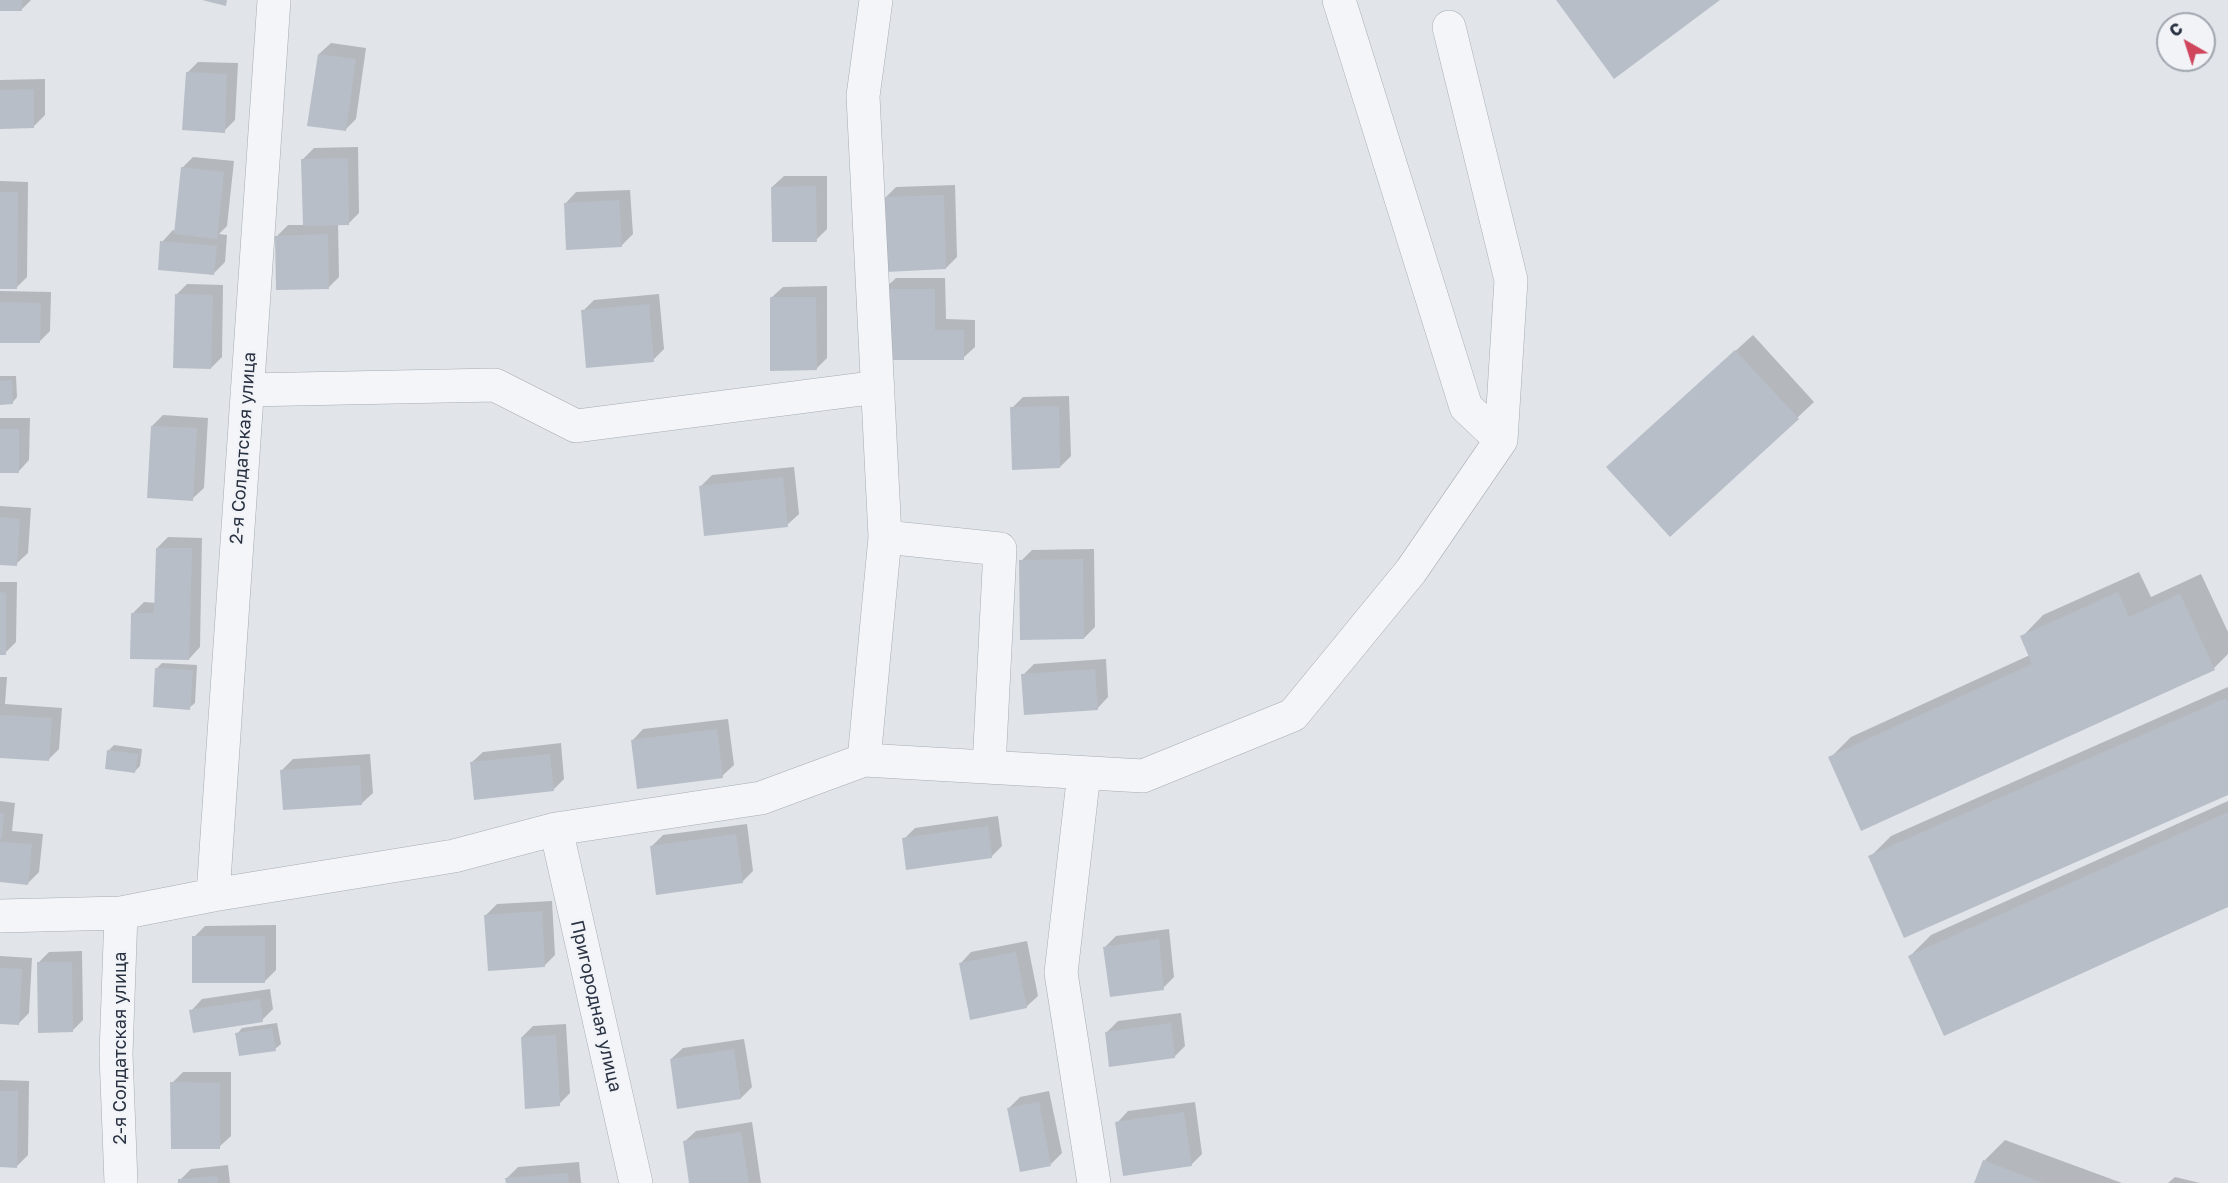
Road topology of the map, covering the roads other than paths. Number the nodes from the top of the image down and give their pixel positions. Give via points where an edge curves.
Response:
1 (274, 0) edge
2 (876, 0) edge
3 (1339, 0) edge
4 (1449, 27) dead end
5 (878, 387) junction
6 (247, 390) junction
7 (1501, 440) junction
8 (885, 537) junction
9 (864, 760) junction
10 (989, 767) junction
11 (1084, 773) junction
12 (556, 829) junction
13 (213, 895) junction
14 (121, 913) junction
15 (0, 915) edge
16 (121, 1183) edge
17 (636, 1183) edge
18 (1094, 1183) edge

1 - 6 street, 2-я Солдатская улица
2 - 5 street via 863,96
3 - 7 street via 1466,407
4 - 7 street via 1510,280
5 - 6 street via 576,426 495,385
5 - 8 street
6 - 13 street, 2-я Солдатская улица
7 - 11 street via 1411,571 1293,716 1143,776
8 - 9 street
8 - 10 street via 1000,549
9 - 10 street
9 - 12 street via 761,798
10 - 11 street
11 - 18 street via 1061,974
12 - 13 street via 454,856
12 - 17 street, Пригородная улица
13 - 14 street
14 - 15 street
14 - 16 street, 2-я Солдатская улица via 116,1054

